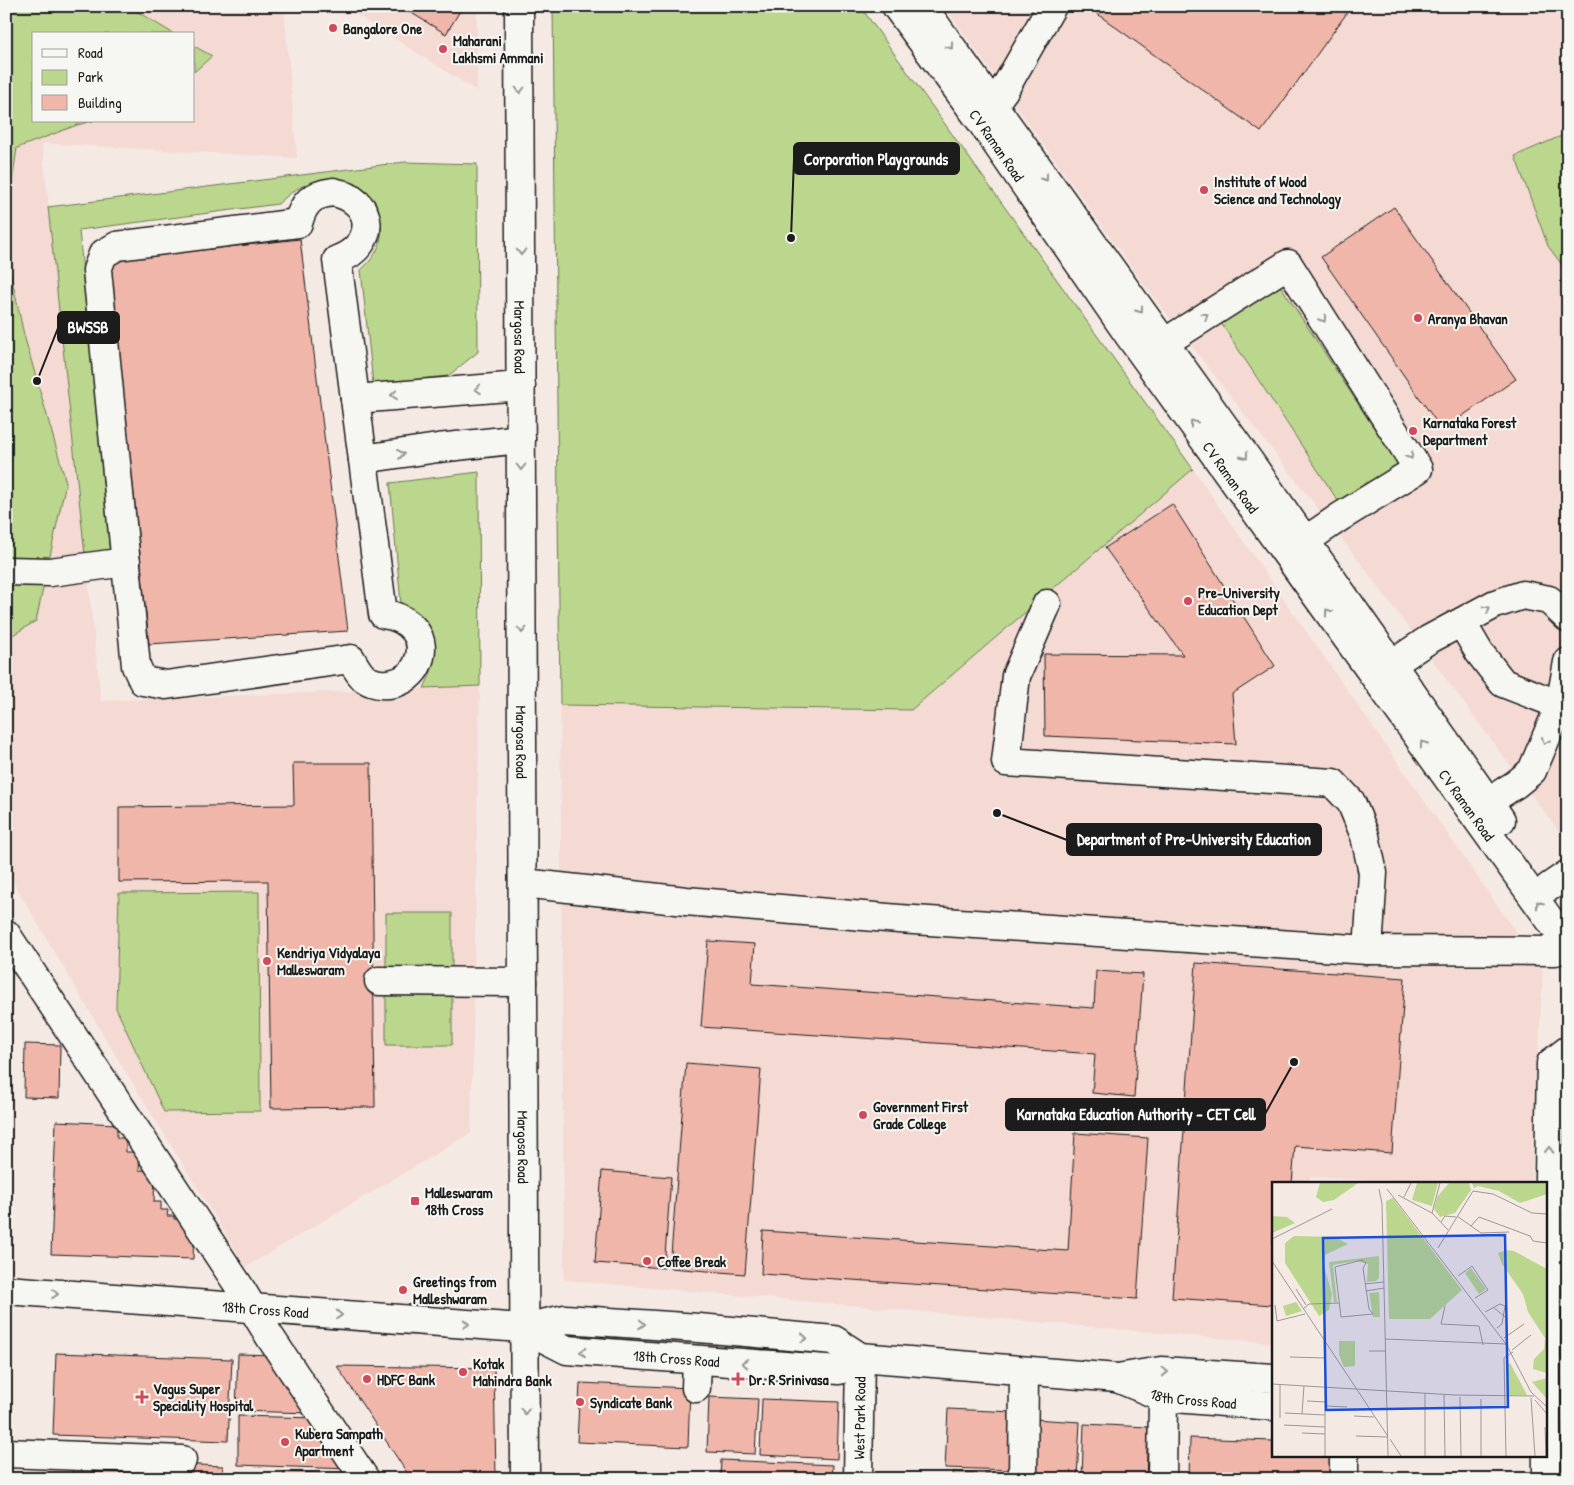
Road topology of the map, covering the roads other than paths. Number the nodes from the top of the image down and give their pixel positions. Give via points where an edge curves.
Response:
1 (519, 6) edge
2 (896, 6) edge
3 (922, 6) edge
4 (1052, 6) edge
5 (993, 105) junction
6 (1164, 343) junction
7 (521, 386) junction
8 (355, 399) junction
9 (521, 439) junction
10 (363, 459) junction
11 (1305, 541) junction
12 (126, 562) junction
13 (6, 571) edge
14 (1047, 604) dead end
15 (1568, 618) edge
16 (1462, 623) junction
17 (1568, 662) edge
18 (1391, 665) junction
19 (1560, 705) junction
20 (1488, 802) junction
21 (1558, 880) edge
22 (523, 883) junction
23 (1568, 914) edge
24 (6, 934) edge
25 (1567, 944) edge
26 (1368, 950) junction
27 (379, 981) dead end
28 (523, 982) junction
29 (1568, 1050) edge
30 (6, 1290) edge
31 (253, 1309) junction
32 (524, 1328) junction
33 (860, 1357) junction
34 (697, 1360) junction
35 (1024, 1370) junction
36 (1117, 1378) junction
37 (1272, 1378) edge
38 (696, 1388) dead end
39 (1553, 1395) edge
40 (1163, 1397) junction
41 (1272, 1406) edge
42 (1553, 1425) edge
43 (6, 1452) edge
44 (1344, 1458) edge
45 (182, 1460) dead end
46 (365, 1479) edge
47 (525, 1479) edge
48 (858, 1479) edge
49 (1023, 1479) edge
50 (1162, 1479) edge
51 (1344, 1479) edge
52 (1547, 1479) edge

1 -> 7 main road, Margosa Road
25 -> 2 main road, CV Raman Road
3 -> 5 main road, CV Raman Road
4 - 5 main road
5 -> 6 main road, CV Raman Road
6 -> 11 main road, CV Raman Road
6 -> 11 main road via 1288,264 1418,469
7 -> 8 main road
7 - 9 main road, Margosa Road
8 - 10 main road
8 - 12 main road via 337,260 359,247 366,223 355,200 345,194 333,192 310,199 298,223 117,246 103,254 97,270
10 -> 9 main road
9 -> 22 main road, Margosa Road
10 - 12 main road via 383,614 407,621 420,641 417,666 400,682 376,684 357,671 351,659 166,685 143,681 136,666
11 - 18 main road, CV Raman Road
12 - 13 main road via 50,572
14 - 26 main road via 1016,676 1006,762 1334,783 1351,802 1365,836 1373,873
16 -> 15 main road via 1495,604 1523,595 1549,600
16 - 18 main road via 1428,640
16 - 19 main road via 1503,683
17 - 19 main road
18 - 20 main road, CV Raman Road
19 -> 20 main road via 1532,771
20 - 21 main road, CV Raman Road
21 - 23 main road, CV Raman Road
22 - 26 main road via 900,919
22 - 28 main road, Margosa Road
24 - 31 main road
25 - 26 main road via 1556,951
27 - 28 main road
28 - 32 main road, Margosa Road
39 -> 29 main road via 1551,1063
30 -> 31 main road, 18th Cross Road
31 -> 32 main road, 18th Cross Road
31 - 46 main road
32 -> 33 main road, 18th Cross Road via 565,1319 699,1328 834,1340
34 -> 32 main road, 18th Cross Road via 567,1350
32 -> 47 main road, Margosa Road
33 -> 34 main road, 18th Cross Road via 839,1370
33 - 35 main road, 18th Cross Road
33 - 48 main road, West Park Road
34 - 38 main road
35 - 36 main road, 18th Cross Road
35 - 49 main road
36 -> 37 main road, 18th Cross Road via 1161,1371
36 - 40 main road, 18th Cross Road
39 - 42 main road
40 - 41 main road, 18th Cross Road
40 - 50 main road
42 - 52 main road
43 - 45 main road
44 - 51 main road

